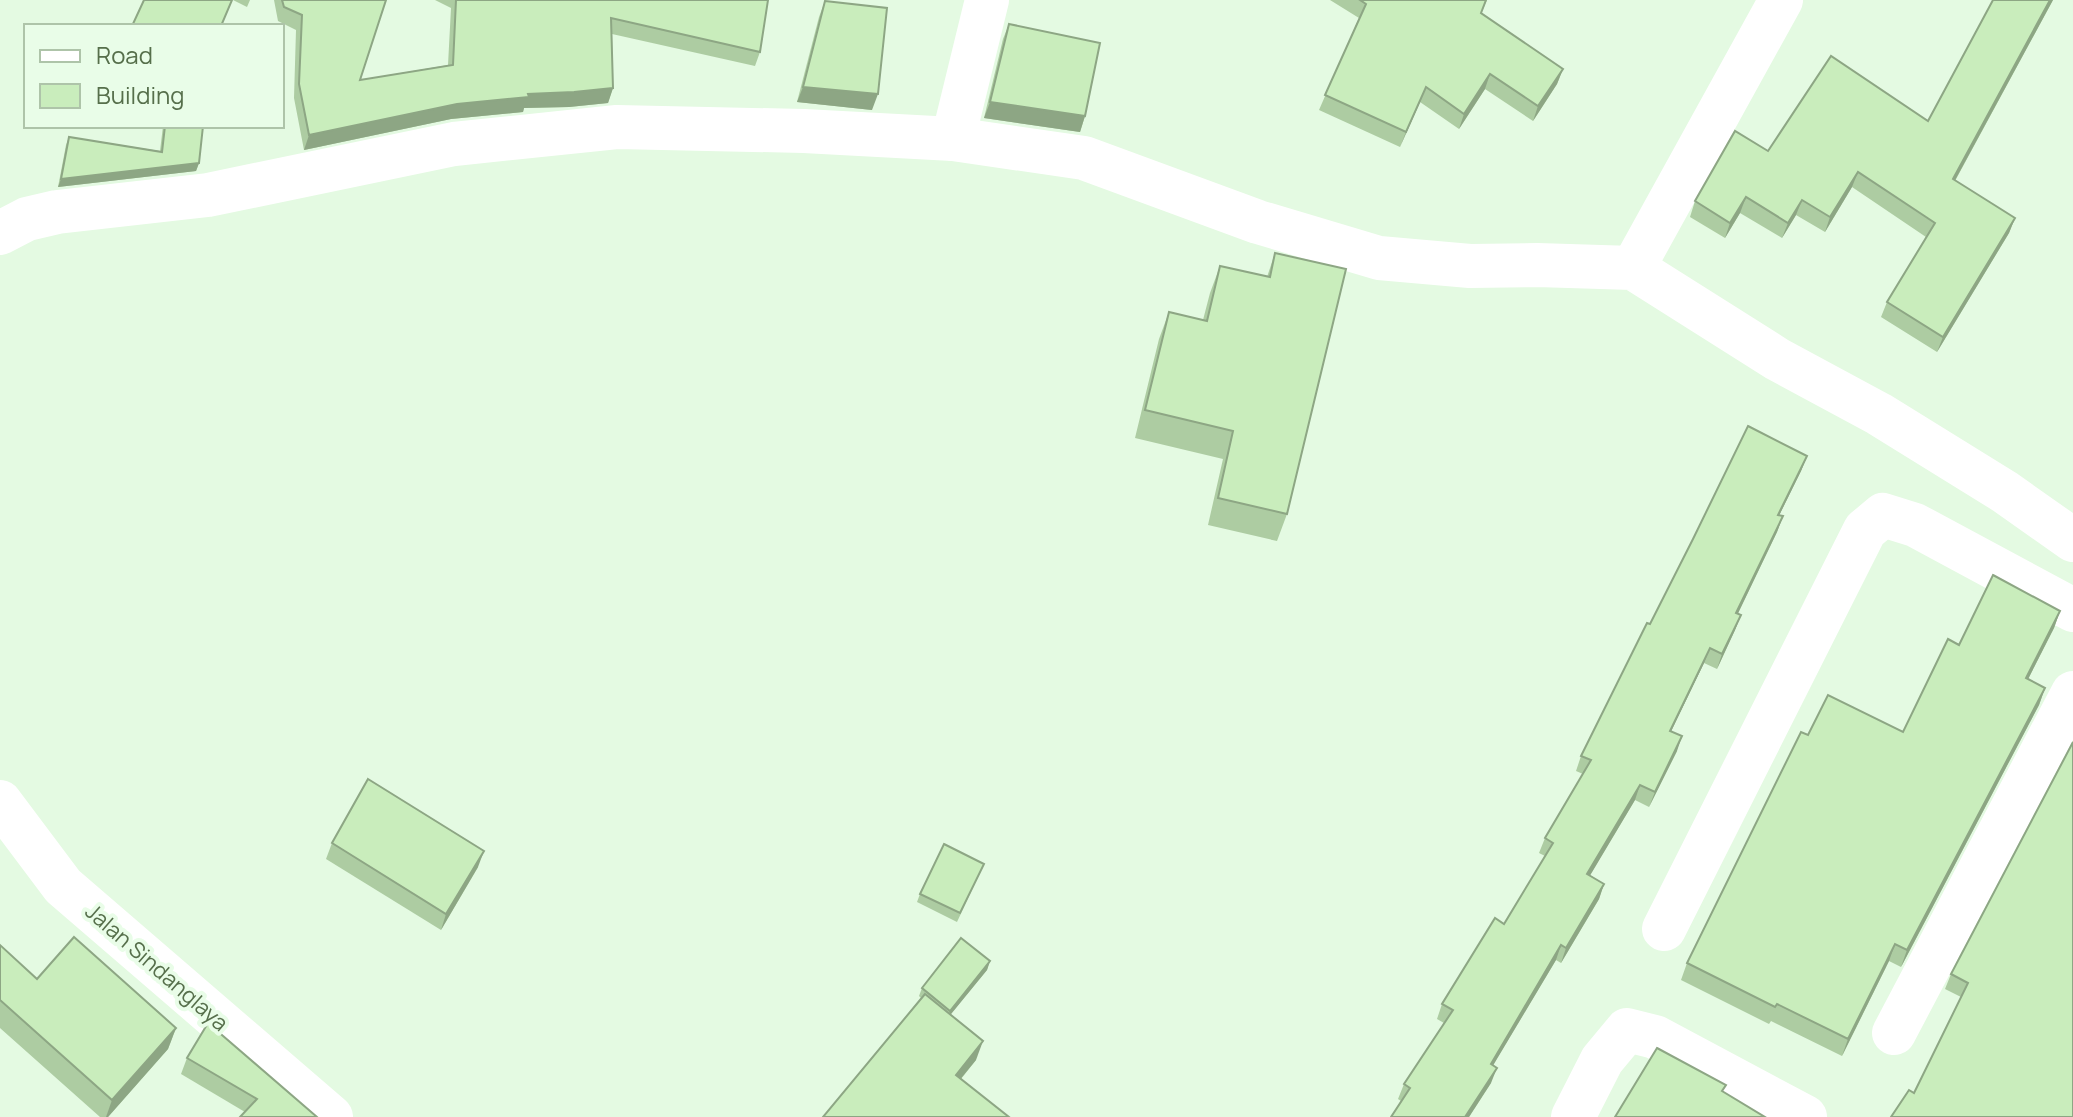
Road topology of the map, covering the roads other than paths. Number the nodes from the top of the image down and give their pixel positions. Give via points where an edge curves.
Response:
1 (987, 0) edge
2 (1781, 0) edge
3 (953, 139) junction
4 (0, 233) edge
5 (1633, 268) junction
6 (2073, 540) edge
7 (2073, 610) edge
8 (2073, 693) edge
9 (0, 802) edge
10 (1664, 929) dead end
11 (1894, 1033) dead end
12 (331, 1117) edge
13 (1573, 1117) edge
14 (1805, 1117) edge

1 - 3 street
2 - 5 street
3 - 4 street via 617,127 454,144 208,195 57,212
3 - 5 street via 1084,158 1258,222 1379,258 1470,266
5 - 6 street via 1777,359 1879,414
7 - 10 street via 1915,525 1883,515 1874,522 1865,530
8 - 11 street
9 - 12 street, Jalan Sindanglaya via 63,886
13 - 14 street via 1602,1060 1627,1030 1655,1037

